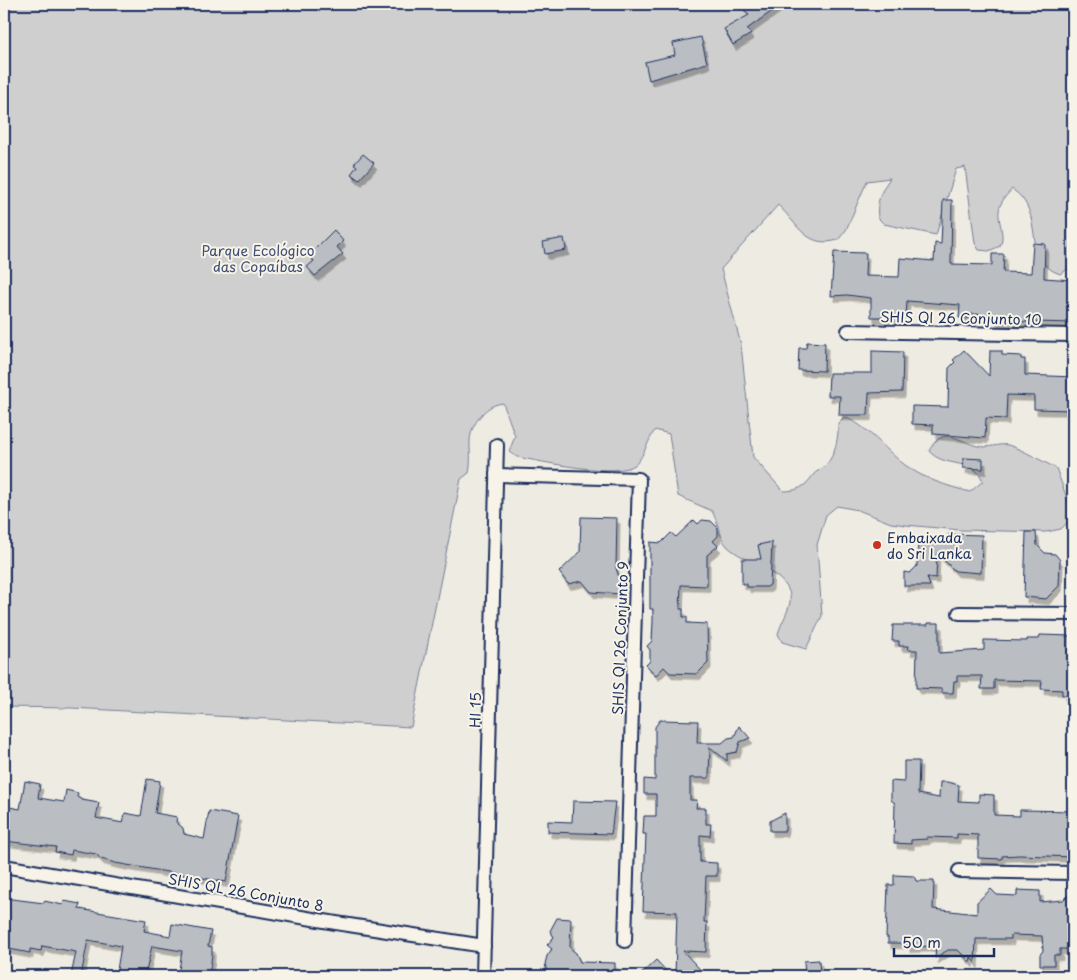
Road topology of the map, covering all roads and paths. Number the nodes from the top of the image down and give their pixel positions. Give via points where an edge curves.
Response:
1 (848, 331) dead end
2 (1073, 335) edge
3 (497, 445) dead end
4 (496, 475) junction
5 (959, 613) dead end
6 (1073, 614) edge
7 (4, 866) edge
8 (959, 871) dead end
9 (1073, 873) edge
10 (625, 941) dead end
11 (484, 946) junction
12 (483, 976) edge

1 - 2 street, SHIS QI 26 Conjunto 10
3 - 4 street, HI 15
4 - 10 street, SHIS QI 26 Conjunto 9 via 640,479
4 - 11 street, HI 15
5 - 6 street
7 - 11 street, SHIS QL 26 Conjunto 8
8 - 9 street
11 - 12 street, HI 15

